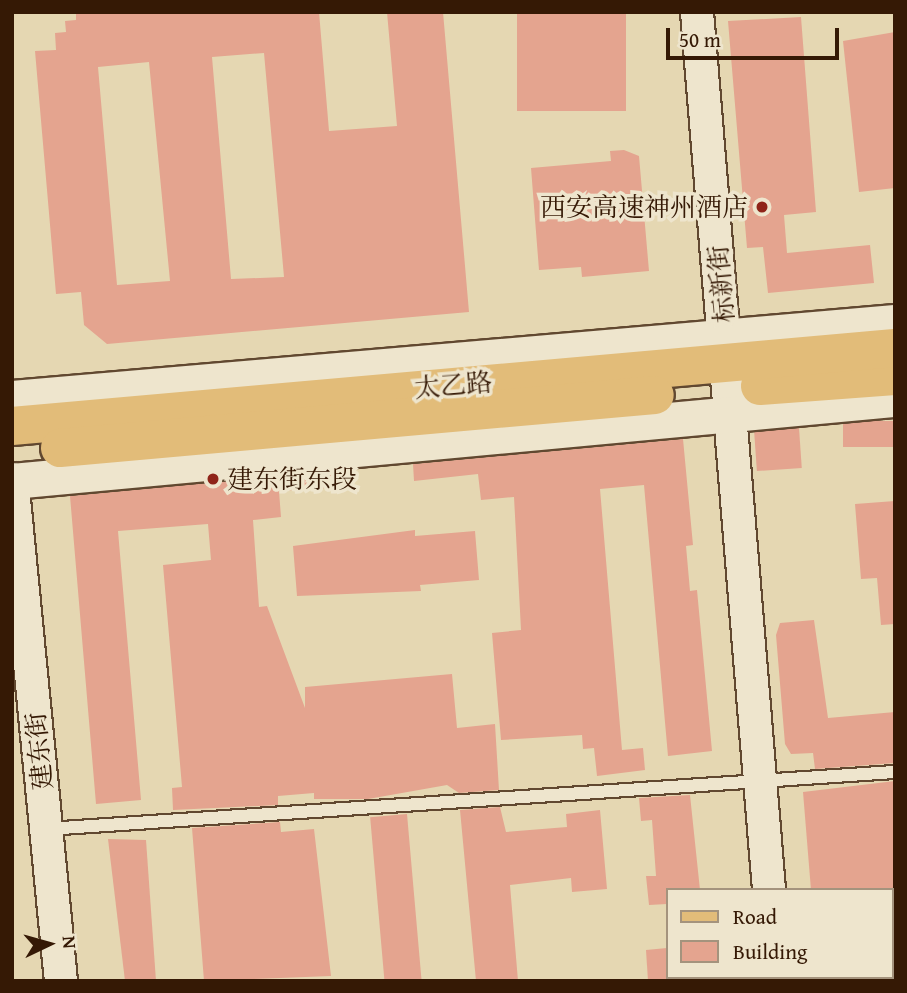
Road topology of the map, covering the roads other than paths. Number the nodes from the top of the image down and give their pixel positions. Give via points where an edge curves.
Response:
1 (697, 12) edge
2 (895, 322) edge
3 (895, 348) edge
4 (729, 375) junction
5 (895, 376) edge
6 (12, 398) edge
7 (895, 399) edge
8 (12, 426) edge
9 (12, 452) edge
10 (12, 480) edge
11 (895, 772) edge
12 (761, 784) junction
13 (46, 830) junction
14 (769, 888) edge
15 (61, 981) edge

1 - 4 street, 标新街
2 - 4 main road
3 - 4 main road, 太乙路
4 - 5 main road, 太乙路
4 - 6 main road
4 - 7 main road
4 - 8 main road, 太乙路
4 - 9 main road, 太乙路
4 - 10 main road
4 - 12 street, 标新街
10 - 13 street, 建东街
11 - 12 lane
12 - 13 lane
12 - 14 street, 标新街
13 - 15 street, 建东街

